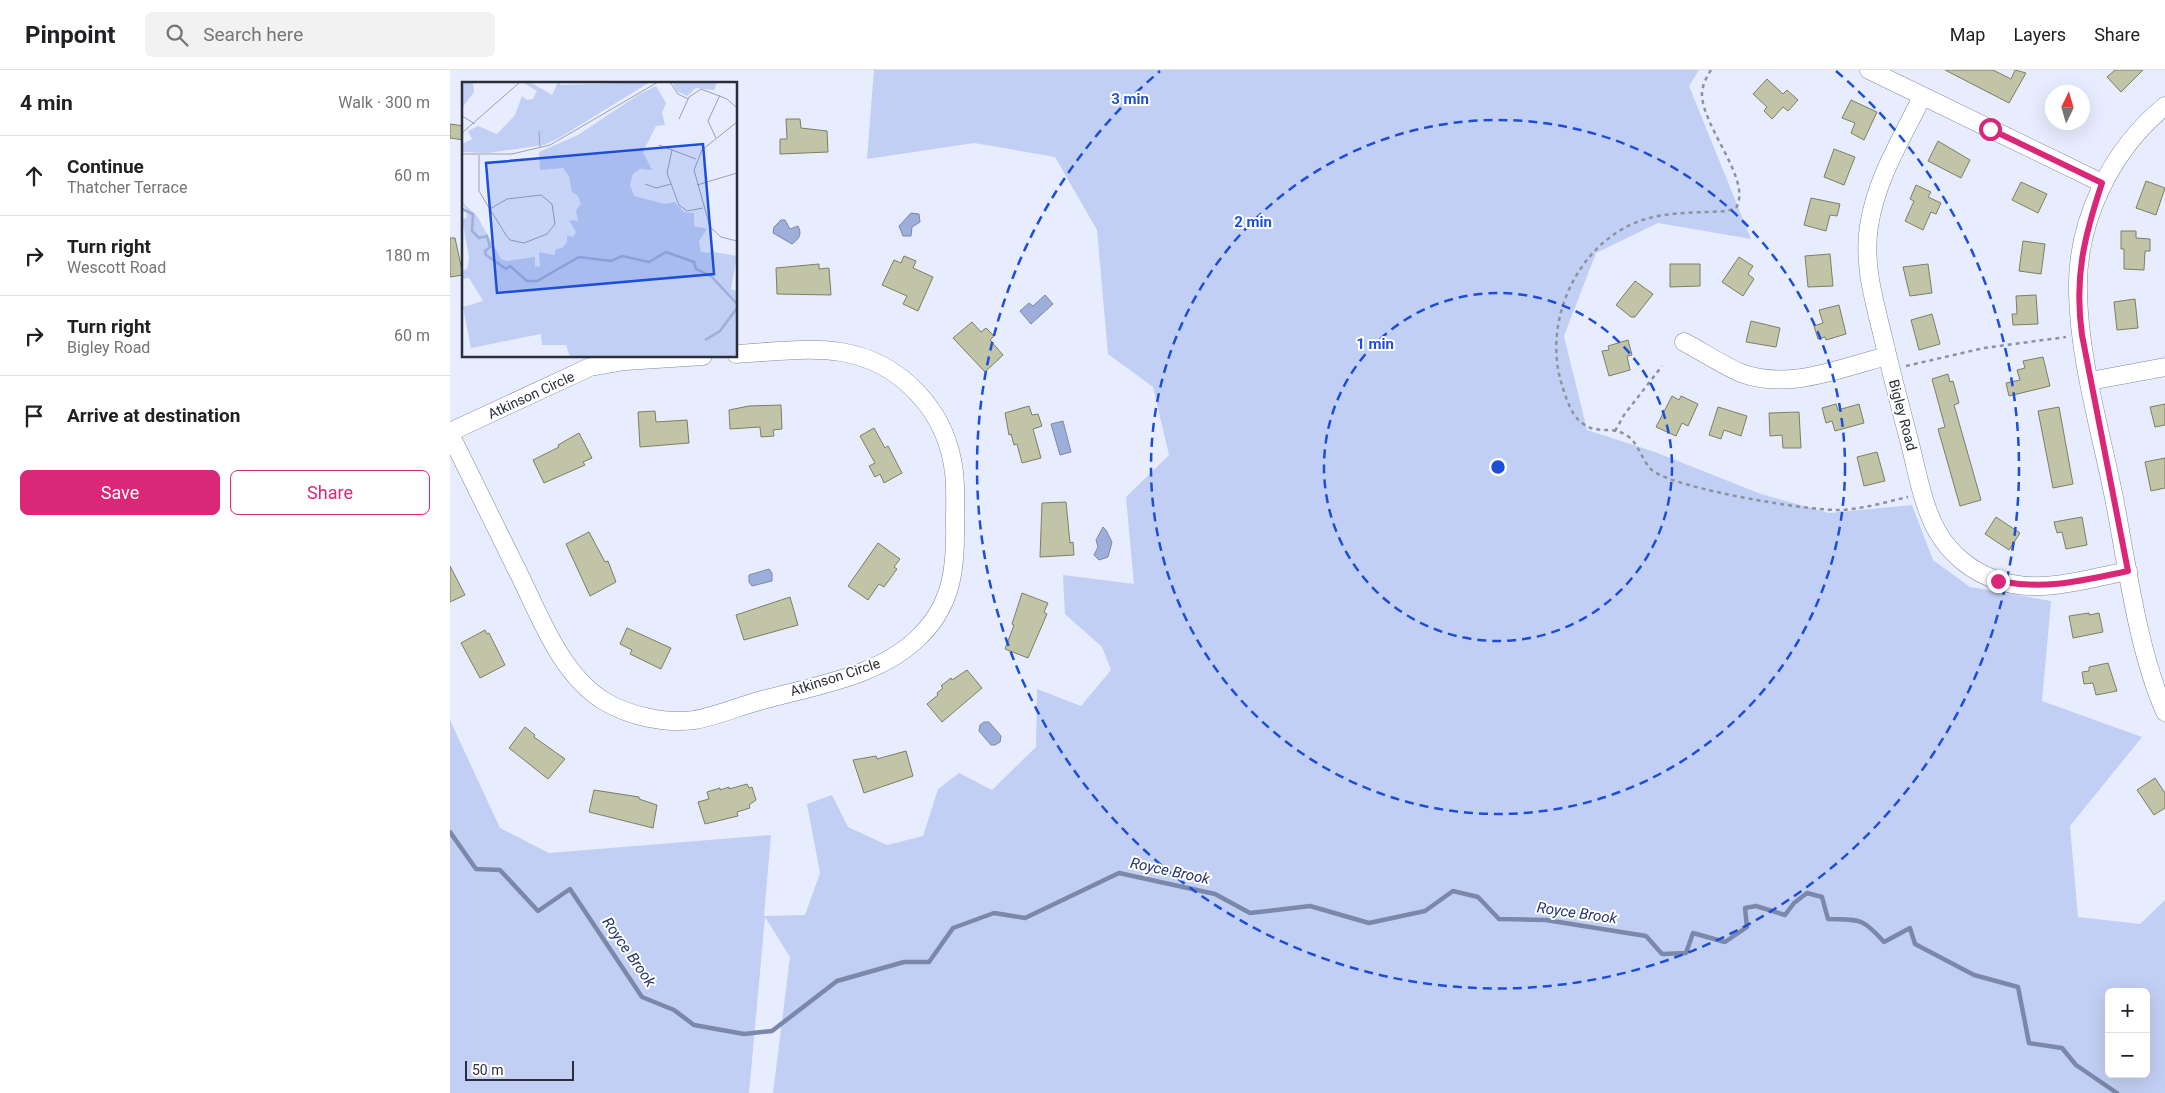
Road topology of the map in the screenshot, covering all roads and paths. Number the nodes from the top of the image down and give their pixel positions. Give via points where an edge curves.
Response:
1 (1869, 70) edge
2 (1922, 96) junction
3 (2165, 106) edge
4 (2102, 183) junction
5 (2082, 335) junction
6 (1684, 342) dead end
7 (738, 354) edge
8 (672, 358) edge
9 (1889, 363) junction
10 (1662, 366) dead end
11 (2165, 367) edge
12 (2090, 381) junction
13 (1615, 431) dead end
14 (450, 433) edge
15 (2128, 571) junction
16 (2165, 712) edge

1 - 2 street
2 - 4 street
2 - 9 street, Bigley Road via 1879,184 1868,227 1868,270
3 - 4 street via 2134,138
4 - 5 street via 2079,268
5 - 9 path
5 - 12 street
6 - 9 street via 1740,372 1767,380 1803,378
7 - 14 street, Atkinson Circle via 820,350 858,356 899,375 916,390 944,431 954,473 956,560 949,591 921,636 879,664 848,676 694,720 650,718 629,712 604,700 584,685 555,645
8 - 14 street, Atkinson Circle via 590,367
9 - 15 street, Bigley Road via 1930,514 1946,545 1959,558 1974,570 1998,581 2021,585 2049,586
10 - 13 path
11 - 12 street
12 - 15 street
15 - 16 street via 2150,673

